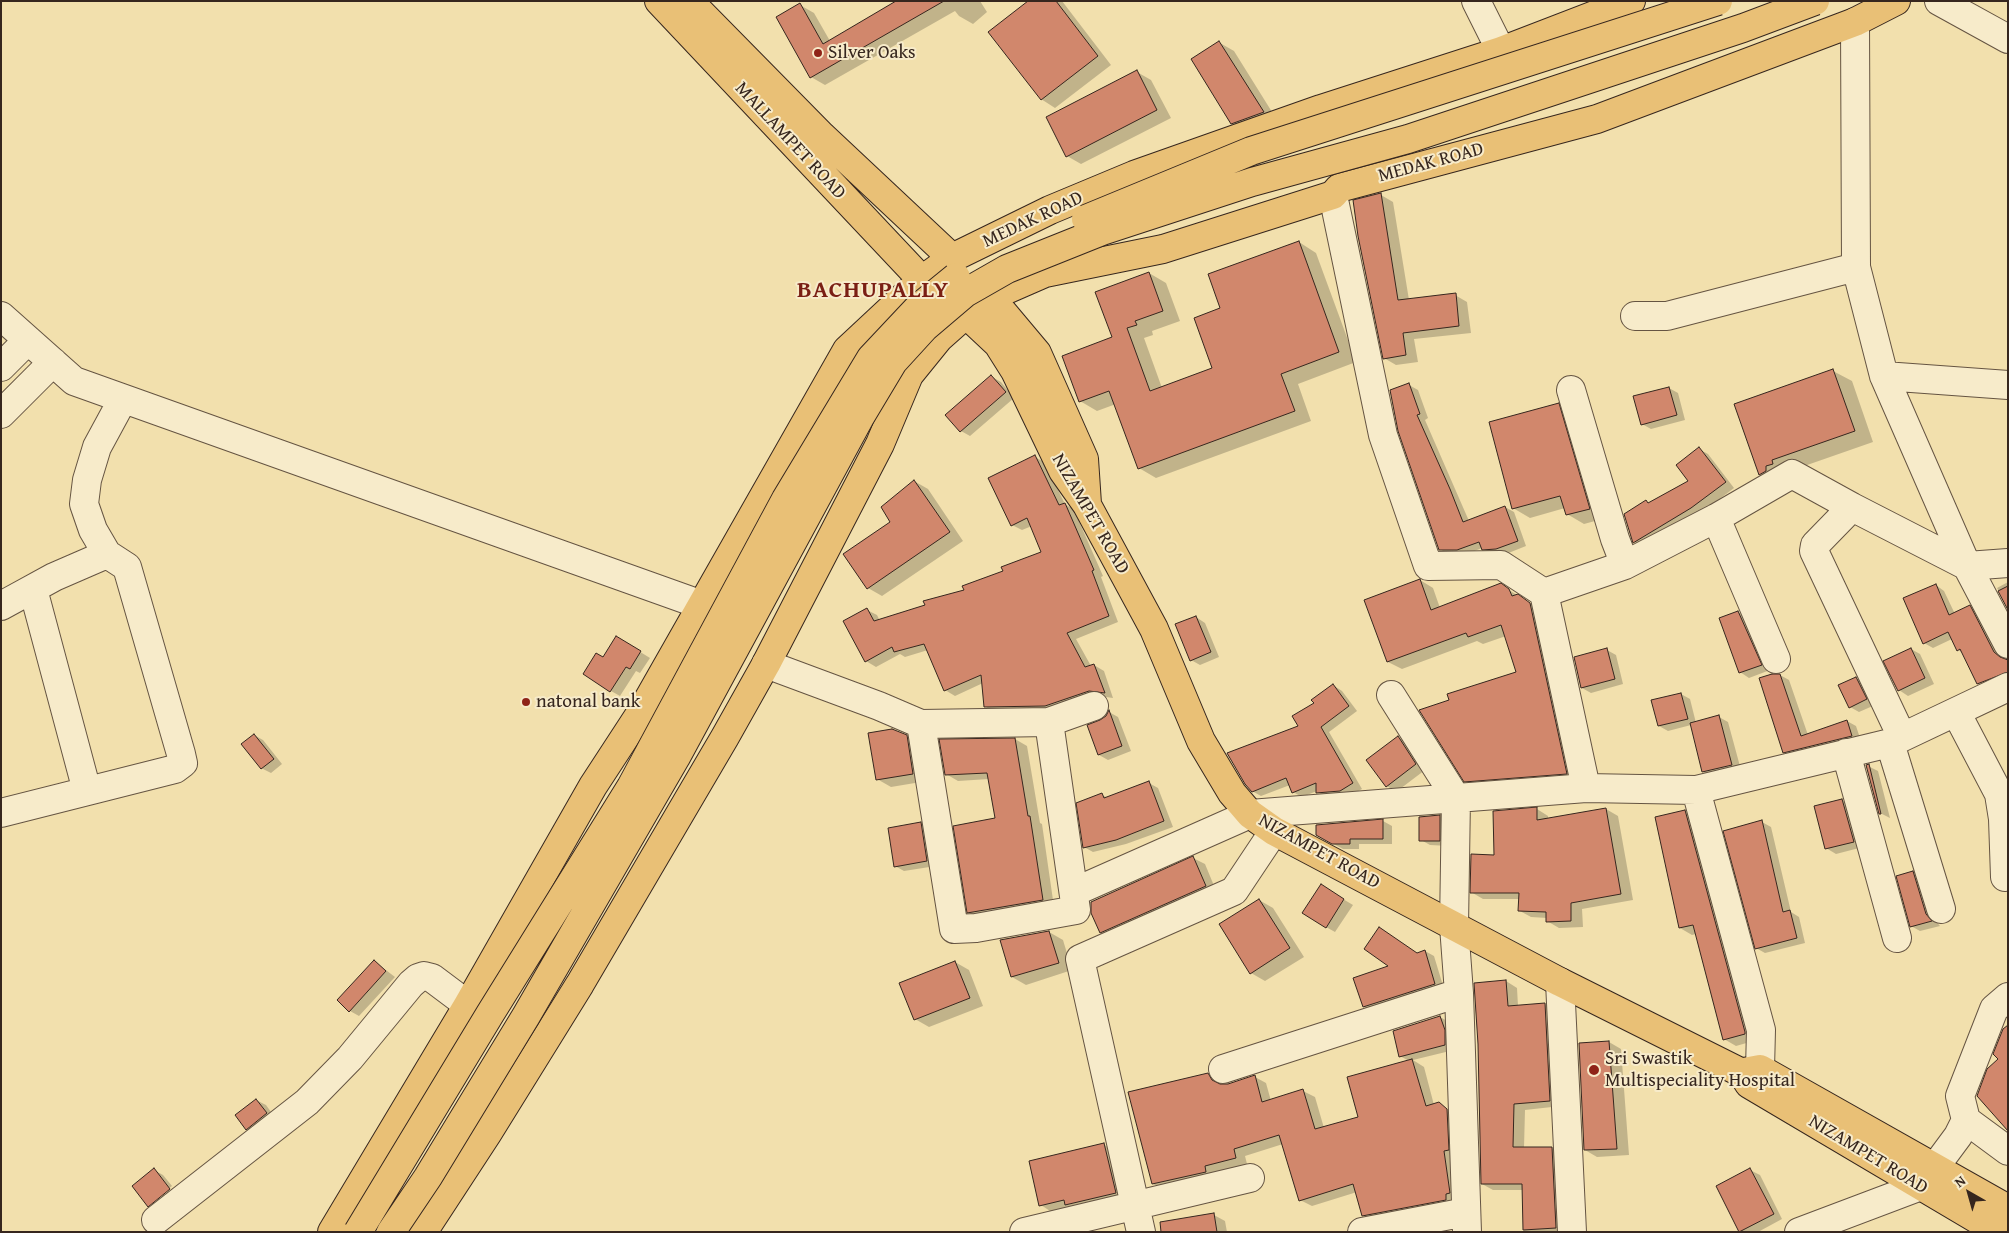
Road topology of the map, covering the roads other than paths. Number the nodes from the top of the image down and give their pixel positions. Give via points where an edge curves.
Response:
1 (659, 1) edge
2 (689, 1) edge
3 (1476, 1) edge
4 (1631, 1) edge
5 (1718, 1) edge
6 (1815, 1) edge
7 (1896, 1) edge
8 (1940, 1) edge
9 (1855, 22) junction
10 (2008, 39) edge
11 (1502, 51) junction
12 (1333, 195) junction
13 (952, 258) junction
14 (1856, 267) junction
15 (922, 280) junction
16 (990, 297) junction
17 (966, 314) junction
18 (1, 316) edge
19 (1635, 316) dead end
20 (28, 340) junction
21 (53, 362) junction
22 (1, 367) edge
23 (1884, 376) junction
24 (2008, 385) edge
25 (1571, 390) dead end
26 (123, 399) junction
27 (1, 414) edge
28 (1087, 505) junction
29 (1852, 507) junction
30 (1716, 518) junction
31 (741, 537) junction
32 (107, 554) junction
33 (2008, 562) edge
34 (1625, 565) junction
35 (1967, 566) junction
36 (813, 574) junction
37 (33, 589) junction
38 (1544, 592) junction
39 (702, 605) junction
40 (1, 606) edge
41 (2008, 644) edge
42 (1776, 659) dead end
43 (766, 664) junction
44 (2008, 687) edge
45 (1391, 694) dead end
46 (1094, 706) dead end
47 (1956, 712) junction
48 (1049, 722) junction
49 (921, 724) junction
50 (1896, 740) junction
51 (1846, 754) junction
52 (1586, 788) junction
53 (1696, 790) junction
54 (87, 791) junction
55 (1456, 798) junction
56 (1, 813) edge
57 (1250, 814) junction
58 (1274, 831) junction
59 (2005, 877) dead end
60 (1074, 892) junction
61 (1941, 909) dead end
62 (1454, 926) junction
63 (1897, 938) dead end
64 (1560, 982) junction
65 (1459, 993) junction
66 (2008, 997) edge
67 (468, 1005) junction
68 (1223, 1069) dead end
69 (1751, 1071) junction
70 (1966, 1120) junction
71 (2008, 1151) edge
72 (1928, 1177) junction
73 (1250, 1178) dead end
74 (2008, 1209) edge
75 (1138, 1219) edge
76 (156, 1220) dead end
77 (1467, 1222) edge
78 (332, 1232) edge
79 (358, 1232) edge
80 (391, 1232) edge
81 (423, 1232) edge
82 (1024, 1232) edge
83 (1362, 1232) edge
84 (1572, 1232) edge
85 (1799, 1232) edge
86 (1999, 1232) edge

1 - 15 main road, MALLAMPET ROAD
2 - 13 main road, MALLAMPET ROAD via 822,136
3 - 11 street
4 - 11 main road, MEDAK ROAD
5 - 79 main road, bridge via 1251,151 988,260 953,279 918,308 871,358 839,410 786,499 631,787
6 - 80 main road, bridge via 1408,140 1252,182 1102,231 1007,269 966,293 925,327 893,362 860,417 676,757 526,1016
7 - 9 main road, MEDAK ROAD
8 - 10 street
9 - 12 main road, MEDAK ROAD via 1596,119 1339,188
9 - 14 street
11 - 13 main road, MEDAK ROAD via 1321,109 1134,175 1050,210
12 - 16 main road, MEDAK ROAD via 1163,249 1045,273
12 - 38 street via 1383,435 1428,566 1501,565
13 - 15 main road, MEDAK ROAD
14 - 19 street via 1667,316
14 - 23 street
15 - 31 main road, MEDAK ROAD via 847,350
16 - 17 main road, MEDAK ROAD
16 - 28 main road via 1037,353 1084,459
17 - 28 main road, NIZAMPET ROAD via 998,344 1015,371 1063,470
17 - 36 main road, MEDAK ROAD via 940,338 909,375 880,444
18 - 20 street
20 - 21 street
20 - 22 street
21 - 26 street via 74,381
21 - 27 street
23 - 24 street
23 - 35 street
25 - 34 street
26 - 32 street via 98,447 87,480 84,504 93,530
26 - 39 street
28 - 57 main road, NIZAMPET ROAD via 1154,629 1201,741 1232,793
29 - 30 street via 1792,474
29 - 35 street
29 - 50 street via 1815,545 1814,551
30 - 34 street
30 - 42 street
31 - 36 main road
31 - 39 main road, MEDAK ROAD
32 - 37 street
32 - 54 street via 127,568 182,764 175,769
33 - 35 street
34 - 38 street
35 - 41 street
36 - 43 main road, MEDAK ROAD
37 - 40 street
37 - 54 street
38 - 52 street
39 - 67 main road, MEDAK ROAD via 640,714 593,786
43 - 49 street
43 - 81 main road, MEDAK ROAD via 580,984
44 - 47 street
45 - 55 street
46 - 48 street
47 - 50 street
47 - 59 street via 1998,794 2004,819
48 - 49 street
48 - 60 street
49 - 60 street via 954,929 1076,910
50 - 51 street
50 - 61 street
51 - 53 street
51 - 63 street
52 - 53 street
52 - 55 street
53 - 69 street via 1761,1030
54 - 56 street
55 - 57 street
55 - 62 street
57 - 58 main road, NIZAMPET ROAD
57 - 60 street
58 - 62 main road, NIZAMPET ROAD
58 - 75 street via 1234,891 1080,959
62 - 64 main road, NIZAMPET ROAD
62 - 65 street
64 - 69 main road, NIZAMPET ROAD
64 - 84 street
65 - 68 street
65 - 77 street
66 - 70 street via 1994,1009 1960,1096
67 - 76 street via 432,978 418,978 350,1058 307,1102
67 - 78 main road, MEDAK ROAD
69 - 72 main road, NIZAMPET ROAD via 1749,1084
70 - 71 street
70 - 72 street
72 - 74 main road, NIZAMPET ROAD
72 - 85 street
72 - 86 main road, NIZAMPET ROAD
73 - 75 street
75 - 82 street
77 - 83 street

